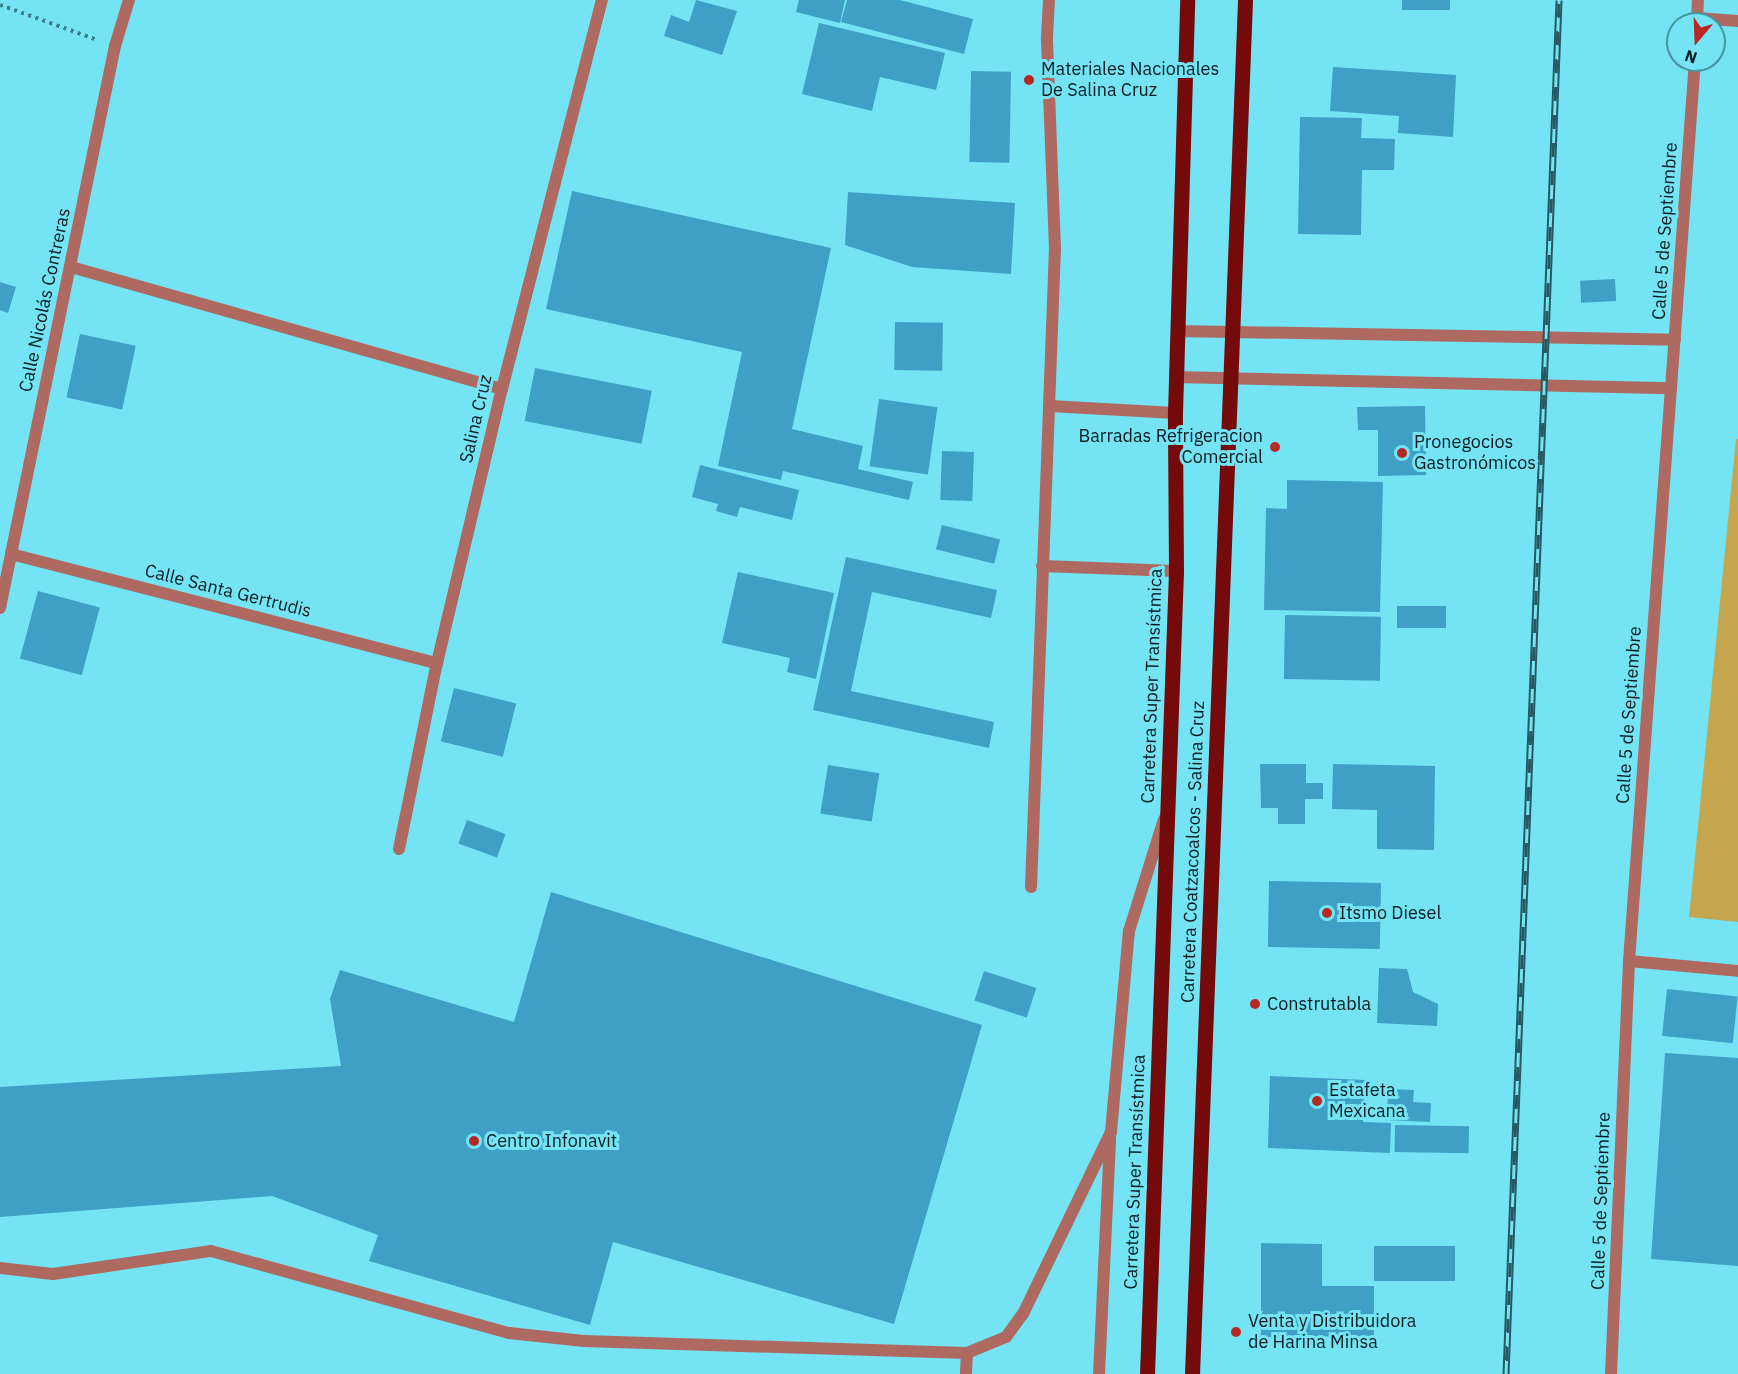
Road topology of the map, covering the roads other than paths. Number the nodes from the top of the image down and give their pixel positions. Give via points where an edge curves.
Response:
1 (129, 0) edge
2 (602, 0) edge
3 (1049, 0) edge
4 (1187, 0) edge
5 (1245, 0) edge
6 (1694, 72) edge
7 (71, 267) junction
8 (1231, 331) junction
9 (1177, 332) junction
10 (1675, 340) junction
11 (1231, 376) junction
12 (1176, 377) junction
13 (1671, 388) junction
14 (502, 389) junction
15 (1050, 405) junction
16 (1175, 413) junction
17 (11, 554) junction
18 (1042, 567) junction
19 (1176, 571) junction
20 (0, 608) edge
21 (437, 663) junction
22 (1168, 807) junction
23 (399, 849) dead end
24 (1031, 886) dead end
25 (1629, 961) junction
26 (1738, 971) edge
27 (1111, 1132) junction
28 (0, 1268) edge
29 (967, 1353) junction
30 (966, 1374) edge
31 (1099, 1374) edge
32 (1147, 1374) edge
33 (1192, 1374) edge
34 (1611, 1374) edge

1 - 7 street, Calle Nicolás Contreras via 115,46
2 - 14 street, Salina Cruz
3 - 15 street via 1055,249
4 - 9 main road, Carretera Super Transístmica
5 - 8 main road
6 - 10 street, Calle 5 de Septiembre
7 - 14 street
7 - 17 street, Calle Nicolás Contreras
8 - 9 street
8 - 10 street
8 - 11 main road, Carretera Coatzacoalcos - Salina Cruz
9 - 12 main road, Carretera Super Transístmica
10 - 13 street, Calle 5 de Septiembre
11 - 12 street
11 - 13 street
11 - 33 main road, Carretera Coatzacoalcos - Salina Cruz
12 - 16 main road, Carretera Super Transístmica
13 - 25 street, Calle 5 de Septiembre
14 - 21 street, Salina Cruz
15 - 16 street
15 - 18 street
16 - 19 main road, Carretera Super Transístmica
17 - 20 street, Calle Nicolás Contreras
17 - 21 street, Calle Santa Gertrudis
18 - 19 street
18 - 24 street
19 - 22 main road, Carretera Super Transístmica
21 - 23 street, Salina Cruz
22 - 27 street via 1129,931
22 - 32 main road, Carretera Super Transístmica
25 - 26 street
25 - 34 street, Calle 5 de Septiembre
27 - 29 street via 1023,1314 1006,1337
27 - 31 street
28 - 29 street via 53,1274 212,1251 509,1333 584,1341
29 - 30 street

